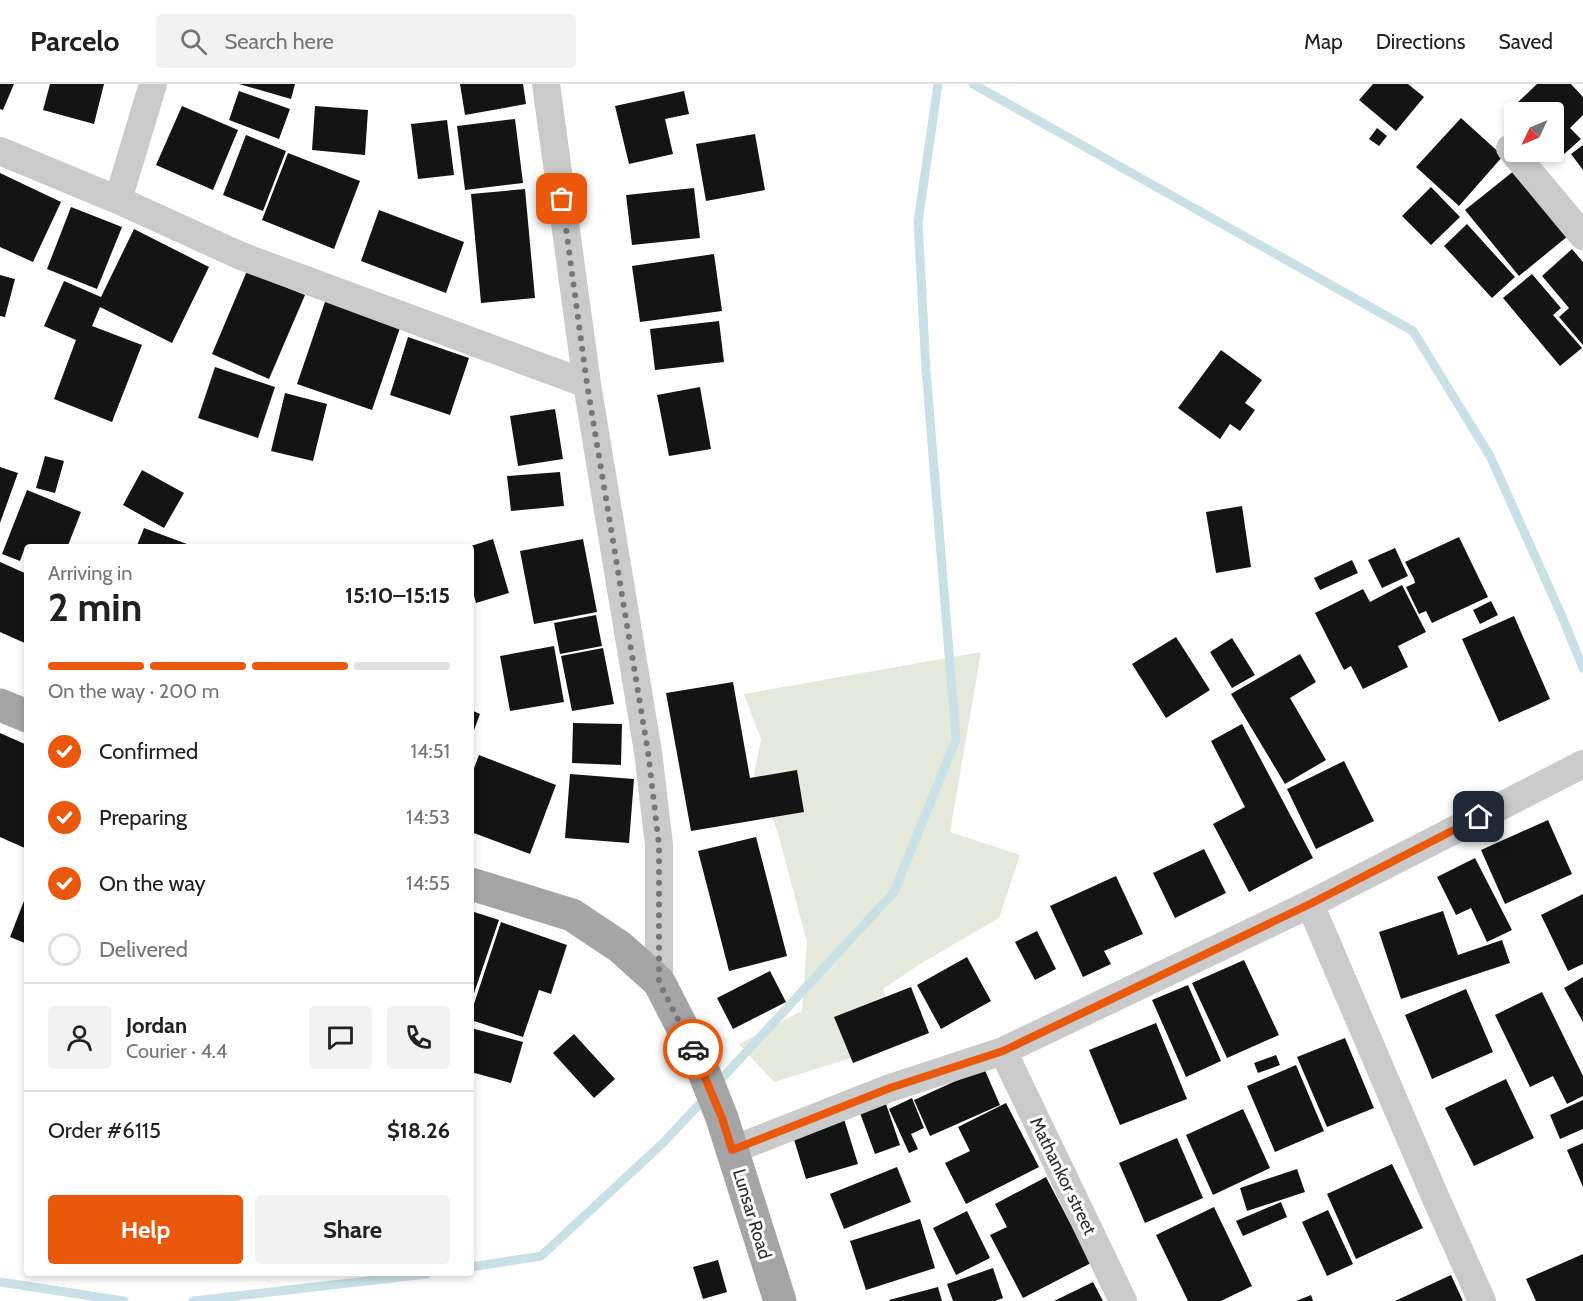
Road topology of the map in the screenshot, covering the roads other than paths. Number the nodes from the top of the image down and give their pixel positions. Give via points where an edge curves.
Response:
1 (153, 84) edge
2 (546, 84) edge
3 (0, 151) edge
4 (1522, 162) edge
5 (118, 200) junction
6 (1583, 236) edge
7 (587, 384) junction
8 (0, 705) edge
9 (24, 715) edge
10 (1583, 764) edge
11 (474, 885) edge
12 (1310, 904) junction
13 (659, 982) junction
14 (1003, 1051) junction
15 (732, 1150) junction
16 (780, 1301) edge
17 (1123, 1301) edge
18 (1482, 1301) edge

1 - 5 street
2 - 7 street
3 - 5 street
4 - 6 street
5 - 7 street via 241,256
7 - 13 street via 648,752 659,845
8 - 9 main road
10 - 12 street
11 - 13 main road via 572,915 620,947
12 - 14 street
12 - 18 street
13 - 15 main road, Lunsar Road via 699,1060
14 - 15 street via 890,1088
14 - 17 street, Mathankor street
15 - 16 main road, Lunsar Road

